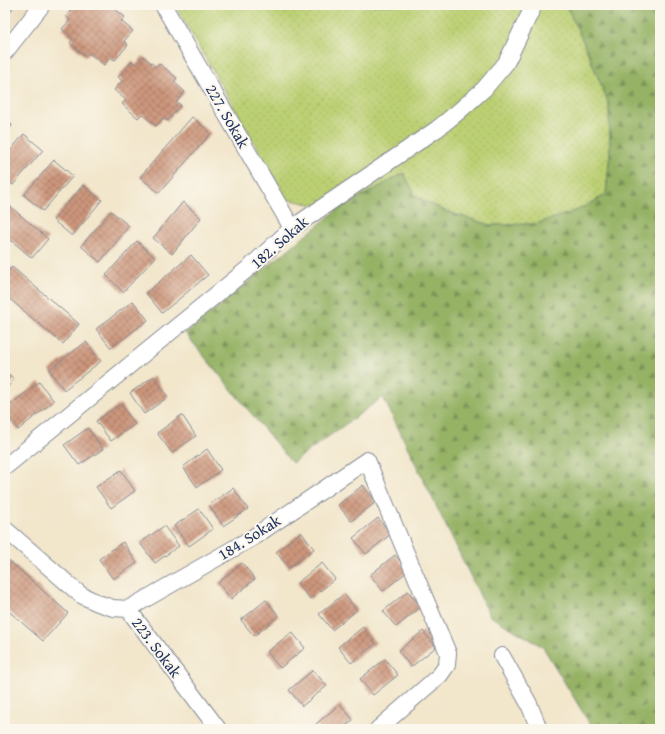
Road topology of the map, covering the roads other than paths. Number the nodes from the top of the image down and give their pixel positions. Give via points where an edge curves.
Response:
1 (42, 5) edge
2 (163, 5) edge
3 (534, 5) edge
4 (5, 52) edge
5 (292, 228) junction
6 (5, 467) edge
7 (5, 529) edge
8 (128, 609) junction
9 (502, 656) dead end
10 (387, 726) edge
11 (218, 729) edge
12 (539, 729) edge

1 - 4 street
2 - 5 street, 227. Sokak
3 - 5 street, 182. Sokak via 506,63 484,89 437,129
5 - 6 street, 182. Sokak via 250,267
7 - 8 street, 223. Sokak via 81,595 113,608
8 - 10 street, 184. Sokak via 252,538 367,460 448,653 447,665 440,675
8 - 11 street, 223. Sokak
9 - 12 street via 529,704

